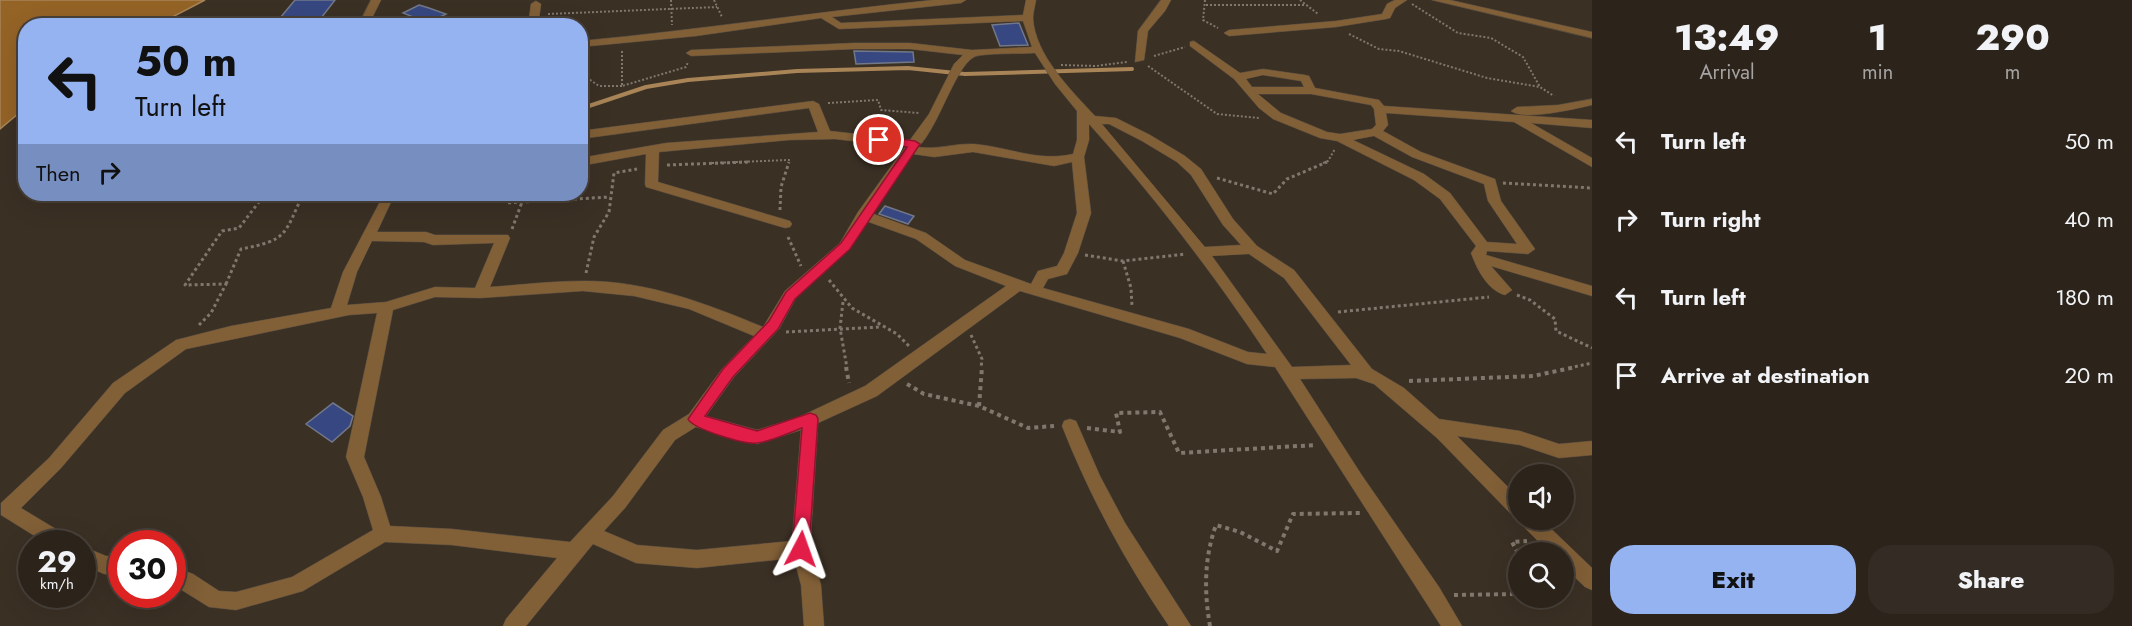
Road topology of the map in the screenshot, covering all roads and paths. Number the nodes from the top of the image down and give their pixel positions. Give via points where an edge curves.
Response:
1 (376, 0) edge
2 (671, 0) edge
3 (961, 0) edge
4 (1031, 0) edge
5 (1166, 0) edge
6 (1404, 0) edge
7 (1437, 0) edge
8 (942, 1) edge
9 (862, 5) edge
10 (1206, 5) dead end
11 (1306, 5) dead end
12 (717, 7) dead end
13 (671, 9) junction
14 (534, 15) edge
15 (823, 15) junction
16 (367, 18) edge
17 (1028, 18) junction
18 (952, 19) junction
19 (1336, 24) junction
20 (1229, 33) dead end
21 (1592, 35) edge
22 (672, 36) junction
23 (622, 40) junction
24 (588, 43) edge
25 (1194, 44) dead end
26 (1038, 50) junction
27 (691, 53) joint
28 (972, 53) junction
29 (1139, 60) joint
30 (1238, 77) junction
31 (588, 78) edge
32 (622, 86) junction
33 (1540, 87) junction
34 (1251, 90) junction
35 (1311, 91) junction
36 (1592, 102) edge
37 (813, 105) junction
38 (1579, 105) junction
39 (1380, 109) junction
40 (1449, 113) junction
41 (935, 114) junction
42 (1087, 114) junction
43 (1287, 120) junction
44 (1517, 120) junction
45 (1592, 124) edge
46 (618, 131) junction
47 (1376, 132) junction
48 (588, 134) edge
49 (825, 135) junction
50 (1340, 138) junction
51 (912, 147) junction
52 (653, 149) junction
53 (622, 154) junction
54 (1078, 157) junction
55 (588, 162) edge
56 (1592, 163) edge
57 (1200, 177) junction
58 (1490, 182) junction
59 (1592, 188) edge
60 (611, 197) dead end
61 (588, 198) edge
62 (260, 201) edge
63 (299, 201) edge
64 (385, 201) edge
65 (505, 201) edge
66 (540, 201) edge
67 (522, 202) junction
68 (864, 215) junction
69 (784, 224) dead end
70 (368, 236) junction
71 (503, 238) junction
72 (1252, 249) junction
73 (1200, 252) junction
74 (1481, 252) junction
75 (1071, 254) junction
76 (1123, 261) junction
77 (823, 268) junction
78 (226, 284) junction
79 (1018, 285) junction
80 (1505, 290) junction
81 (1034, 291) junction
82 (1592, 291) edge
83 (480, 293) junction
84 (843, 302) junction
85 (386, 307) junction
86 (337, 312) junction
87 (1319, 314) junction
88 (1132, 318) junction
89 (965, 323) junction
90 (882, 327) junction
91 (840, 328) junction
92 (770, 329) junction
93 (182, 344) junction
94 (1592, 348) edge
95 (917, 358) junction
96 (1592, 363) edge
97 (1283, 367) junction
98 (1366, 373) junction
99 (892, 376) junction
100 (1383, 382) junction
101 (850, 401) junction
102 (979, 406) junction
103 (695, 419) junction
104 (810, 419) junction
105 (1432, 425) junction
106 (1070, 426) junction
107 (1332, 444) junction
108 (1592, 448) edge
109 (1508, 498) edge
110 (1377, 513) junction
111 (41, 530) edge
112 (1540, 530) edge
113 (383, 534) junction
114 (590, 534) junction
115 (1552, 542) edge
116 (801, 549) junction
117 (574, 550) junction
118 (1574, 562) edge
119 (1591, 577) edge
120 (186, 580) edge
121 (1508, 594) edge
122 (1434, 596) junction
123 (513, 626) edge
124 (813, 626) edge
125 (1181, 626) edge
126 (1210, 626) edge
127 (1452, 626) edge

1 - 16 street
2 - 13 path
3 - 8 street
4 - 17 street
5 - 29 street via 1142,33
6 - 19 street via 1391,6 1386,16
6 - 33 path via 1458,33 1491,38 1523,57
7 - 21 street
8 - 9 street
8 - 18 street
9 - 15 street
10 - 11 path
12 - 13 path
13 - 14 path
13 - 22 path
15 - 18 street via 839,26
15 - 22 street
17 - 18 street
17 - 26 street
19 - 20 street
19 - 33 path via 1379,49 1399,51 1487,78
22 - 23 street
23 - 24 street
23 - 32 path
25 - 30 street
26 - 28 street
26 - 42 street
27 - 28 street via 910,46
27 - 32 path via 686,67
28 - 41 street via 953,74
29 - 43 path via 1217,114
30 - 34 street
30 - 35 street via 1263,72 1305,78
31 - 32 path via 599,86
33 - 38 path via 1554,97
34 - 35 street
34 - 43 street via 1263,106
35 - 39 street via 1375,102
36 - 38 street
37 - 41 path via 878,100 881,110
37 - 46 street
37 - 49 street
38 - 40 street via 1526,112 1466,108
39 - 40 street
39 - 47 street via 1382,125
40 - 44 street
41 - 51 street
42 - 54 street
42 - 57 street via 1146,138 1182,159
42 - 73 street
43 - 50 street
44 - 45 street
44 - 56 street
46 - 48 street
46 - 53 street
47 - 50 street
47 - 58 street via 1397,148
49 - 51 street
49 - 52 street
50 - 57 path via 1328,161 1287,179 1273,194 1224,179
50 - 74 street via 1419,177 1445,196
51 - 54 street via 934,153 974,148 1054,162
51 - 68 street
52 - 53 street
52 - 69 street via 651,184
53 - 55 street
54 - 75 street via 1084,213
57 - 72 street via 1227,222
58 - 59 path
58 - 74 street via 1495,201 1528,249
60 - 61 path
62 - 78 path via 239,228 222,231 185,285
63 - 78 path via 284,238 241,249
64 - 70 street
65 - 67 path
66 - 67 path
67 - 71 path via 510,235
68 - 77 street via 845,246
68 - 79 street via 921,236 960,263
70 - 71 street via 433,240
70 - 86 street
71 - 83 street
72 - 73 street
72 - 87 street via 1289,274
73 - 76 path
73 - 97 street
74 - 80 street via 1494,281
74 - 82 street
75 - 76 path
75 - 81 street via 1062,270 1043,275
76 - 88 path via 1131,288
77 - 84 path
77 - 92 street via 790,295
78 - 93 path via 211,313
79 - 81 street
79 - 89 street
80 - 87 path via 1495,296
80 - 94 path via 1530,300 1555,319 1556,331
81 - 88 street
83 - 85 street via 435,292
83 - 92 street via 583,286 634,291 692,304
84 - 90 path
84 - 91 path
85 - 86 street
85 - 113 street via 355,457
86 - 93 street
87 - 98 street
88 - 97 street
89 - 95 street
89 - 102 path via 982,359
90 - 91 path
90 - 95 path via 902,335
91 - 92 path via 790,334
91 - 101 path
92 - 103 street via 728,373
93 - 111 street via 119,388 55,463 7,509
95 - 99 street
96 - 100 path via 1533,376
97 - 98 street
97 - 107 street
98 - 100 street
99 - 101 street
99 - 102 path via 924,394
100 - 105 street
101 - 104 street
102 - 106 path via 1028,428
103 - 104 street via 757,437
103 - 114 street via 669,435
104 - 116 street
105 - 108 street via 1520,438 1559,451
105 - 109 street
106 - 107 path via 1120,432 1116,413 1160,412 1179,453
106 - 125 street via 1121,538
107 - 110 street
110 - 122 street
110 - 126 path via 1293,514 1277,551 1240,532 1215,525 1208,570
112 - 115 street
113 - 117 street
113 - 120 street via 296,585 236,601 216,600
114 - 116 street via 646,555 697,558
114 - 117 street
116 - 124 street via 811,585
117 - 123 street
118 - 119 street
121 - 122 path
122 - 127 street

